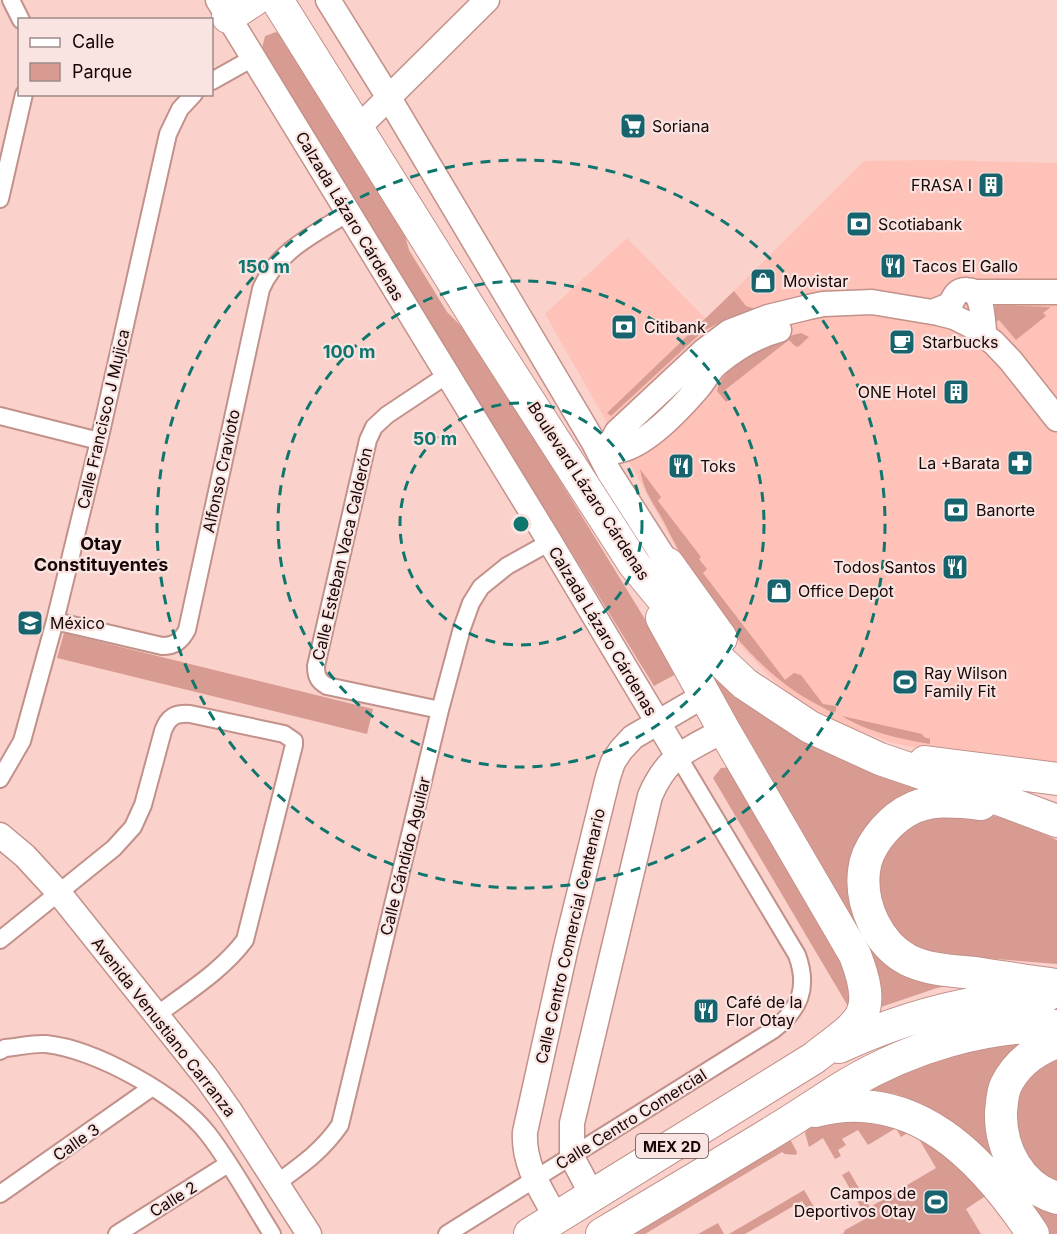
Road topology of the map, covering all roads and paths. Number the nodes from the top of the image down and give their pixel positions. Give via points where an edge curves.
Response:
1 (11, 0) edge
2 (254, 0) edge
3 (277, 0) edge
4 (328, 0) edge
5 (487, 0) edge
6 (223, 9) edge
7 (20, 18) edge
8 (253, 58) junction
9 (213, 80) edge
10 (24, 96) edge
11 (192, 96) edge
12 (389, 98) junction
13 (358, 128) junction
14 (0, 199) edge
15 (348, 213) junction
16 (1057, 292) edge
17 (977, 296) junction
18 (1057, 298) edge
19 (932, 312) junction
20 (985, 337) junction
21 (533, 341) junction
22 (724, 351) junction
23 (447, 375) junction
24 (0, 416) edge
25 (1057, 419) edge
26 (1057, 436) edge
27 (99, 441) junction
28 (620, 447) junction
29 (550, 542) junction
30 (634, 564) junction
31 (668, 564) junction
32 (55, 621) junction
33 (705, 695) junction
34 (440, 710) junction
35 (790, 714) junction
36 (658, 722) junction
37 (724, 730) junction
38 (678, 756) junction
39 (880, 759) junction
40 (0, 779) edge
41 (1057, 779) edge
42 (1054, 813) edge
43 (0, 835) edge
44 (59, 893) junction
45 (0, 940) edge
46 (1057, 985) edge
47 (801, 992) joint
48 (1057, 996) edge
49 (157, 1015) junction
50 (1057, 1026) edge
51 (1057, 1042) edge
52 (0, 1051) edge
53 (814, 1058) junction
54 (152, 1088) junction
55 (797, 1116) junction
56 (572, 1157) junction
57 (228, 1164) junction
58 (534, 1179) junction
59 (277, 1183) junction
60 (0, 1194) edge
61 (592, 1195) junction
62 (1057, 1198) edge
63 (556, 1218) junction
64 (117, 1234) edge
65 (272, 1234) edge
66 (309, 1234) edge
67 (447, 1234) edge
68 (530, 1234) edge
69 (602, 1234) edge
70 (1033, 1234) edge

1 - 7 street
2 - 6 highway
3 - 13 highway, Boulevard Lázaro Cárdenas
4 - 12 street, Boulevard Lázaro Cárdenas
5 - 12 street
6 - 8 street, Calzada Lázaro Cárdenas
8 - 9 street
8 - 15 street, Calzada Lázaro Cárdenas
10 - 14 street
11 - 27 street, Calle Francisco J Mujica via 180,109 168,134
12 - 13 street
12 - 21 street, Boulevard Lázaro Cárdenas
13 - 30 highway, Boulevard Lázaro Cárdenas
15 - 23 street, Calzada Lázaro Cárdenas
15 - 32 street, Alfonso Cravioto via 293,249 267,273 183,639 162,646
16 - 17 street
17 - 18 street
17 - 19 street via 960,291 950,305
17 - 20 street
19 - 20 street via 954,317
19 - 22 street via 872,302 823,304 742,326
20 - 25 street via 1011,361
21 - 28 street via 573,381
21 - 31 street, Boulevard Lázaro Cárdenas
22 - 26 street via 819,318 872,314 941,326 979,344 992,355
22 - 28 street via 617,432
23 - 29 street, Calzada Lázaro Cárdenas
23 - 34 street, Calle Esteban Vaca Calderón via 387,416 374,427 368,440 316,666 316,675 327,686
24 - 27 street
27 - 32 street, Calle Francisco J Mujica
28 - 31 street
29 - 34 street, Calle Cándido Aguilar via 507,566 481,587 462,628
29 - 36 street, Calzada Lázaro Cárdenas
30 - 33 highway
30 - 35 highway, Boulevard Lázaro Cárdenas via 716,657 745,684
31 - 35 highway via 726,644
32 - 40 street, Calle Francisco J Mujica via 22,741
33 - 36 street, Calle Centro Comercial Centenario
33 - 37 highway
34 - 59 street, Calle Cándido Aguilar via 340,1125 312,1158
35 - 39 highway, Boulevard Lázaro Cárdenas
36 - 38 street, Calzada Lázaro Cárdenas
36 - 58 street, Calle Centro Comercial Centenario via 633,737 621,750 608,777 527,1120 524,1143
37 - 38 street
37 - 53 highway via 862,973 865,1012
38 - 47 street, Calzada Lázaro Cárdenas via 797,955
38 - 56 street via 661,774 650,796 575,1107
39 - 41 highway via 941,762
39 - 42 highway, Boulevard Lázaro Cárdenas
42 - 46 highway via 957,801 928,803 906,812 889,826 873,846 864,871 869,913 878,932 889,946 909,960
43 - 44 street, Avenida Venustiano Carranza
44 - 45 street
44 - 49 street, Avenida Venustiano Carranza
44 - 49 street via 114,848 133,827 163,732 172,716 190,714 284,734 294,741 244,940 235,954
47 - 56 street, Calle Centro Comercial via 788,1019 773,1030
48 - 53 highway, MEX 2D via 962,1006 896,1024
49 - 59 street, Avenida Venustiano Carranza via 230,1111
50 - 55 highway via 1002,1030 930,1046 850,1083
51 - 62 highway via 1029,1056 1015,1071 1005,1087 1001,1116 1003,1143 1015,1164 1036,1188
52 - 54 street via 45,1044 84,1051
53 - 61 highway, MEX 2D
54 - 57 street via 206,1132
54 - 60 street, Calle 3
55 - 69 highway, MEX 2D
55 - 70 highway, MEX 2D via 859,1104 887,1108 913,1118 938,1131 988,1174
56 - 58 street, Calle Centro Comercial
56 - 61 street
57 - 64 street, Calle 2
57 - 65 street
58 - 63 street, Calle Centro Comercial Centenario
58 - 67 street, Calle Centro Comercial
59 - 66 street, Avenida Venustiano Carranza
61 - 63 highway, MEX 2D
63 - 68 highway, MEX 2D

